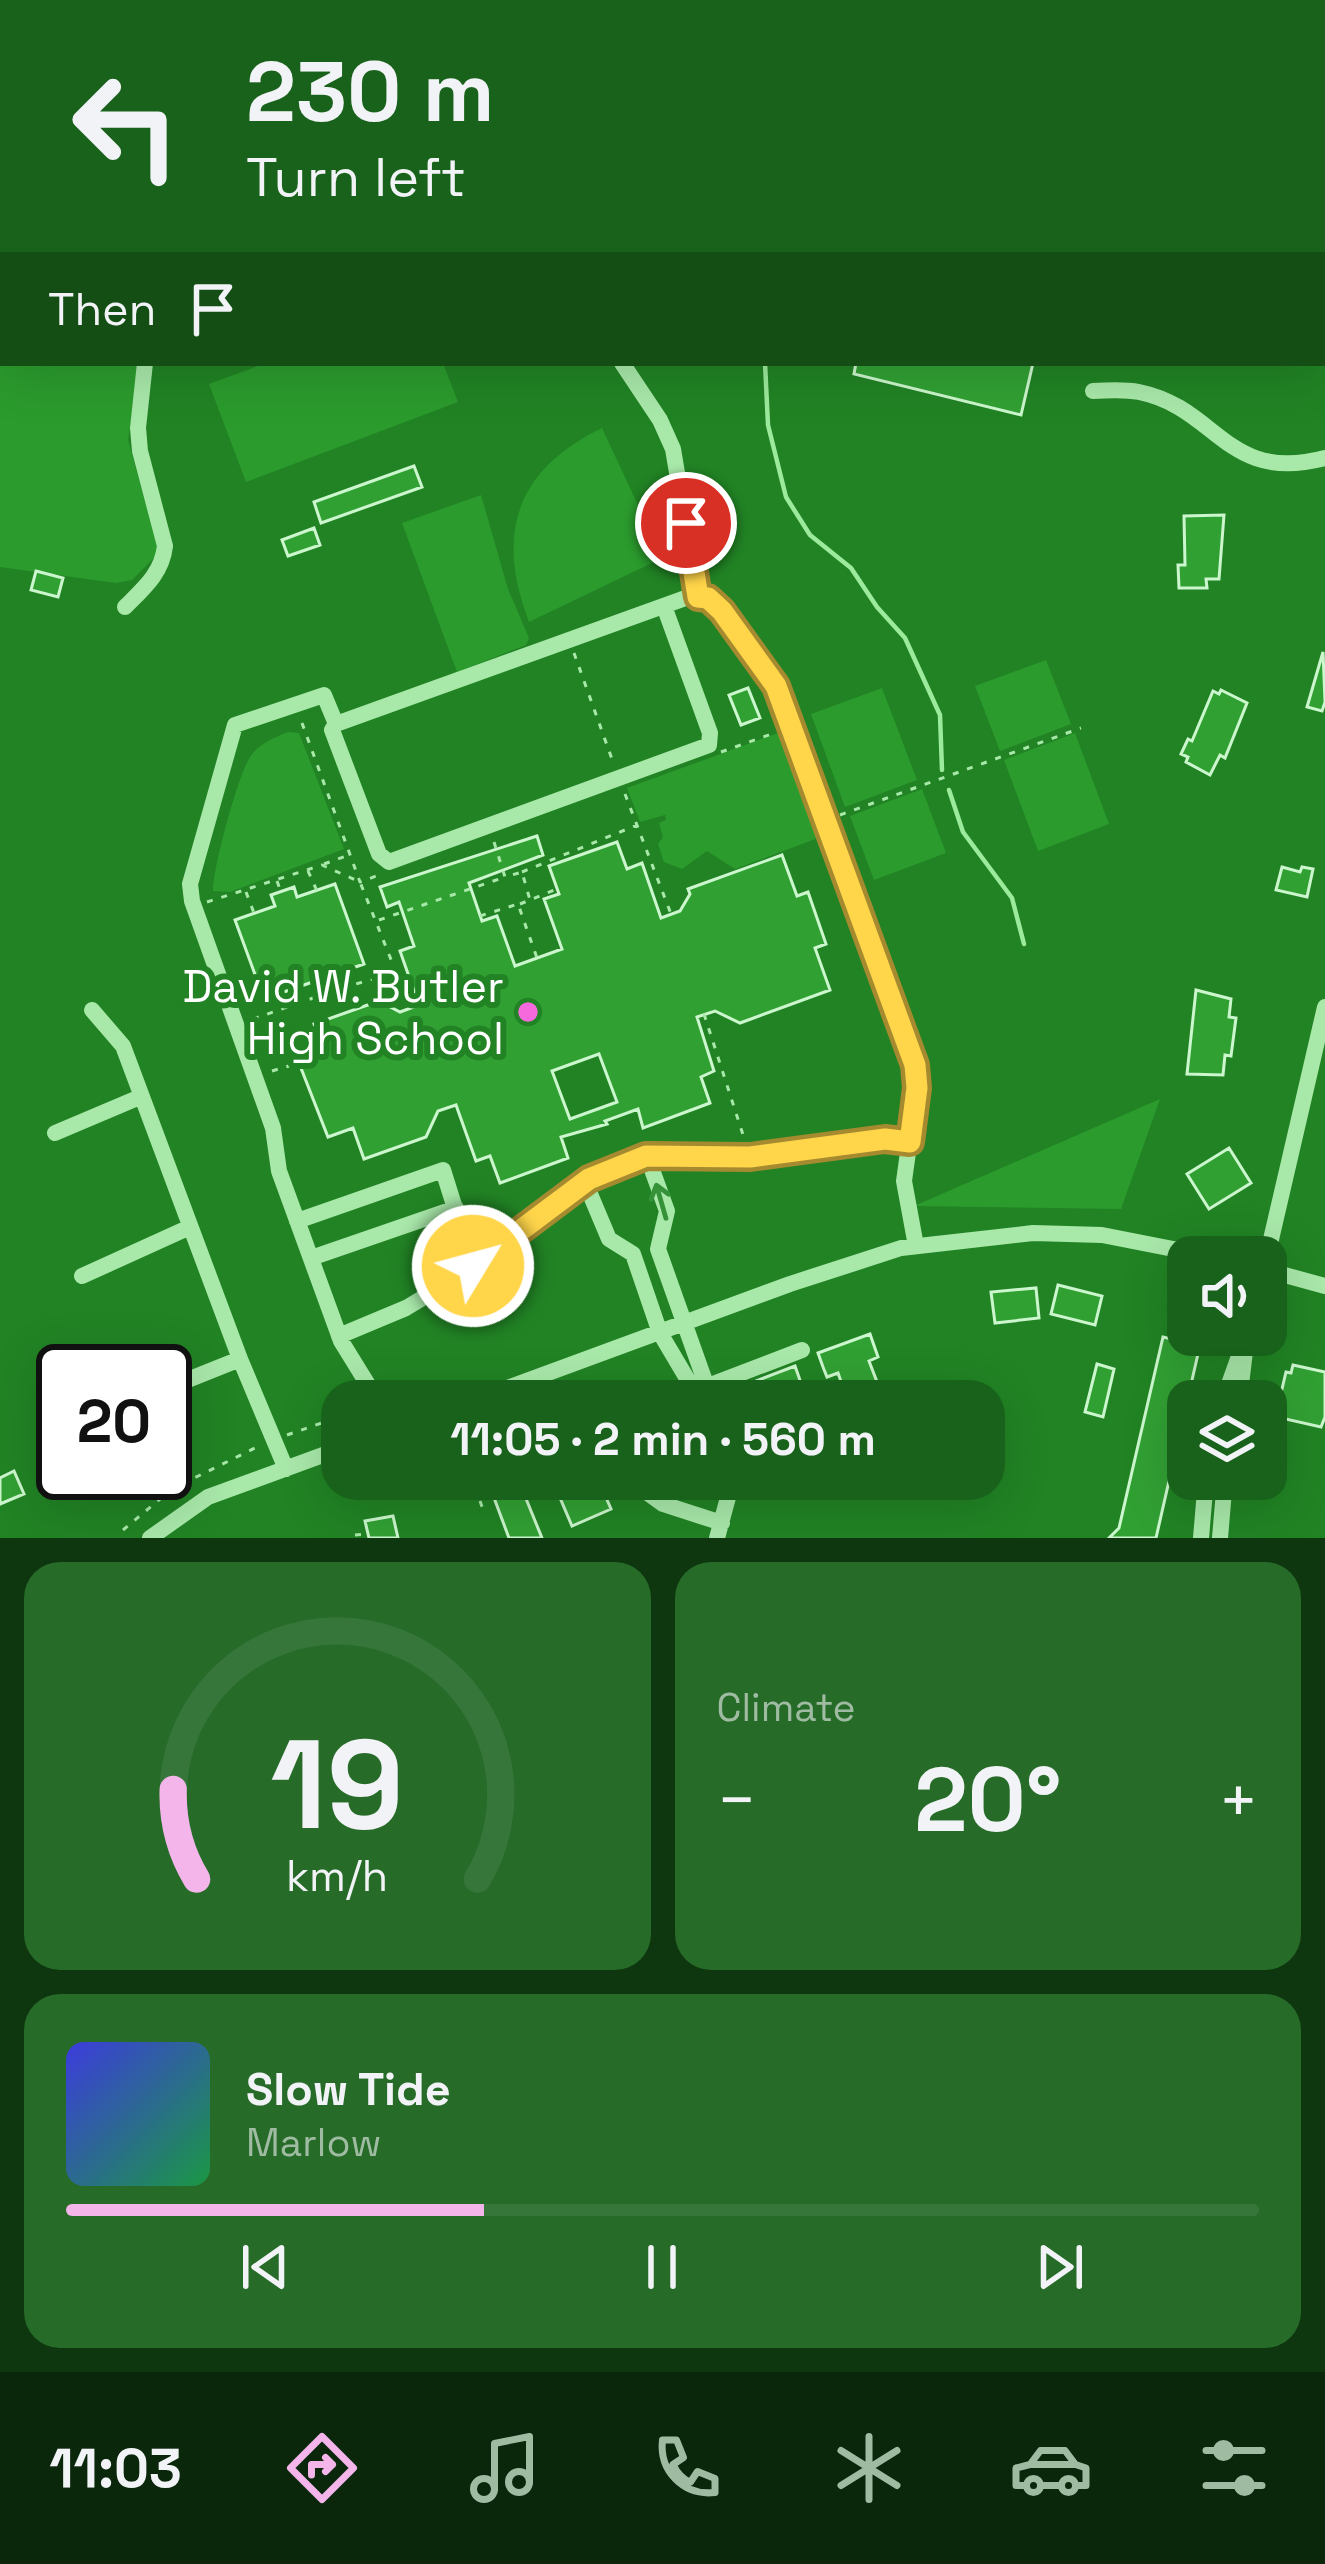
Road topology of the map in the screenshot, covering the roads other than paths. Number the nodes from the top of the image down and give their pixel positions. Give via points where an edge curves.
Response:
1 (145, 366) edge
2 (624, 366) edge
3 (1093, 391) dead end
4 (1325, 458) edge
5 (698, 597) junction
6 (664, 605) junction
7 (124, 607) dead end
8 (336, 724) junction
9 (1325, 1007) edge
10 (92, 1010) dead end
11 (140, 1097) junction
12 (55, 1133) dead end
13 (910, 1142) junction
14 (646, 1156) junction
15 (585, 1182) junction
16 (455, 1208) junction
17 (297, 1221) junction
18 (190, 1227) junction
19 (1273, 1236) edge
20 (658, 1241) junction
21 (916, 1246) junction
22 (1167, 1248) edge
23 (627, 1250) junction
24 (311, 1258) junction
25 (473, 1266) junction
26 (1287, 1273) edge
27 (82, 1276) dead end
28 (1325, 1286) edge
29 (687, 1323) junction
30 (660, 1333) junction
31 (339, 1336) junction
32 (802, 1350) dead end
33 (239, 1359) junction
34 (192, 1378) edge
35 (365, 1380) edge
36 (530, 1380) edge
37 (688, 1380) edge
38 (704, 1380) edge
39 (741, 1380) edge
40 (321, 1456) edge
41 (286, 1469) junction
42 (657, 1500) edge
43 (728, 1500) edge
44 (1204, 1500) edge
45 (1224, 1500) edge
46 (720, 1531) edge
47 (149, 1538) edge
48 (1201, 1538) edge
49 (1220, 1538) edge

1 - 7 street via 140,451 165,546 150,582
2 - 5 street via 673,449
3 - 4 street via 1142,392 1173,405 1256,460 1283,466
5 - 6 street
5 - 13 street via 722,611 776,686 915,1065
6 - 8 street
6 - 8 street via 709,745 389,862 379,854
8 - 17 street via 324,694 236,725 190,884
9 - 19 street
10 - 11 street via 123,1046
11 - 12 street
11 - 18 street
13 - 14 street via 750,1157
13 - 21 street via 904,1181
14 - 15 street
20 -> 14 street via 667,1211
15 - 23 street via 603,1230
15 - 25 street
16 - 17 street via 438,1168
16 - 24 street
16 - 25 street
17 - 24 street
18 - 27 street
18 - 33 street
20 - 23 street
20 - 29 street
21 - 22 street via 1033,1233
21 - 29 street
23 - 30 street
24 - 31 street
25 - 31 street via 406,1308
26 - 28 street
29 - 30 street
29 - 38 street
30 - 36 street
30 - 37 street
31 - 35 street
32 - 39 street
33 - 34 street
33 - 41 street
40 - 41 street
41 - 47 street via 208,1497
42 - 46 street
43 - 46 street
44 - 48 street
45 - 49 street

